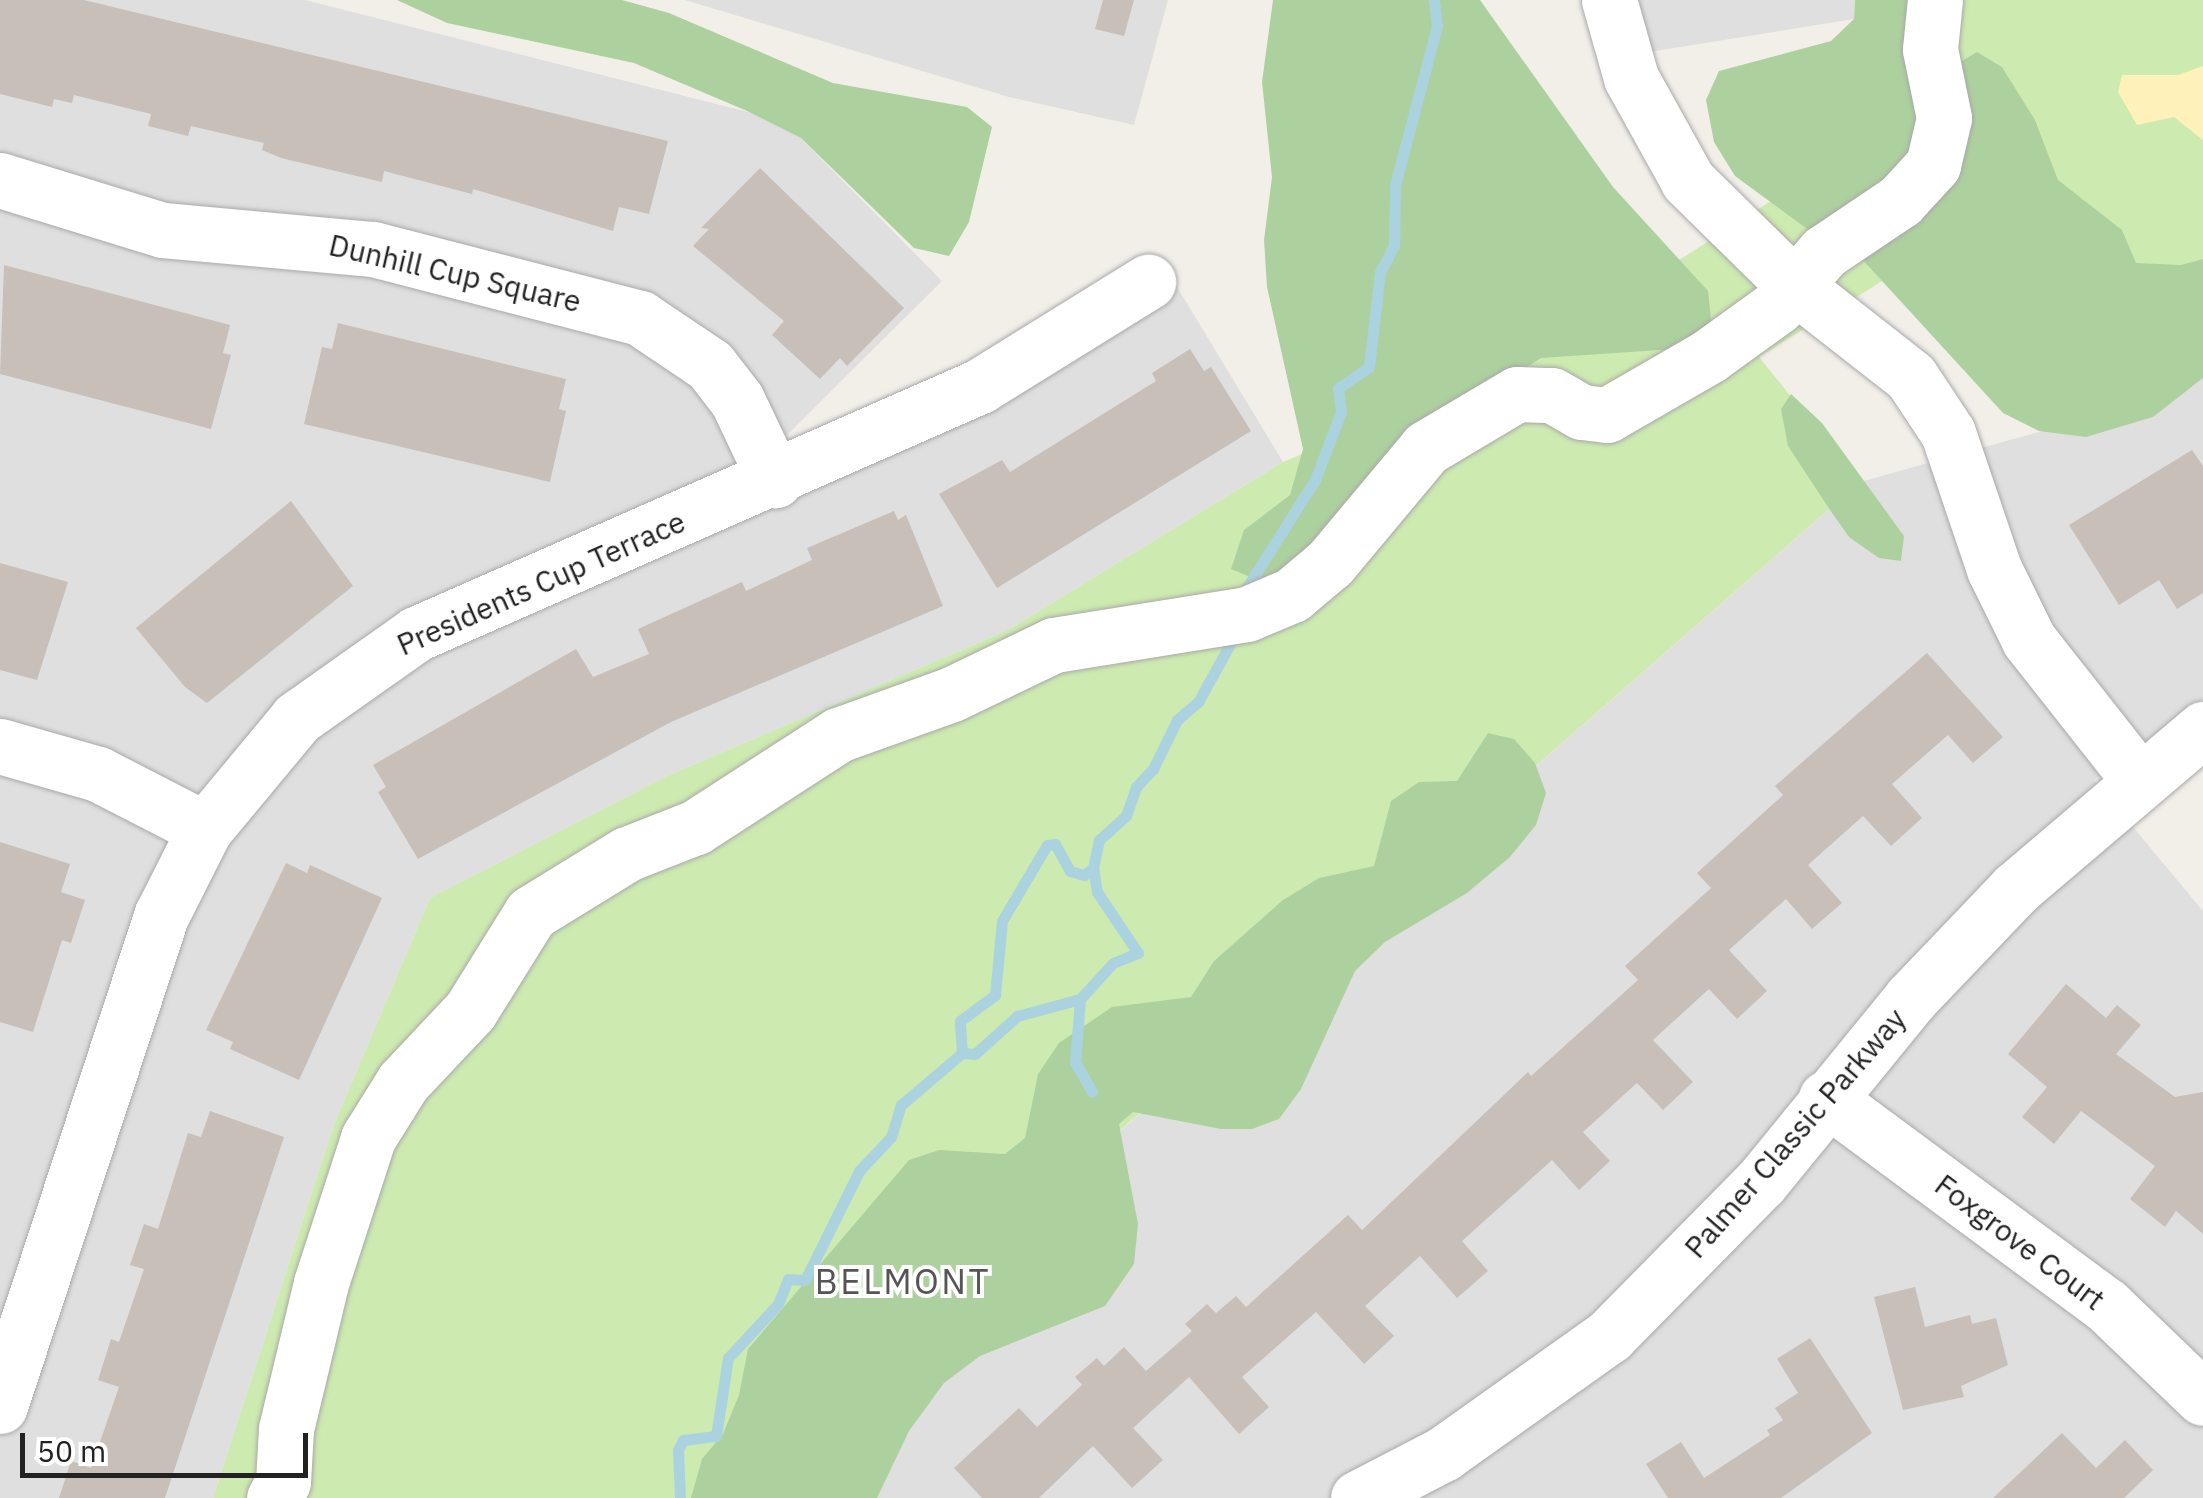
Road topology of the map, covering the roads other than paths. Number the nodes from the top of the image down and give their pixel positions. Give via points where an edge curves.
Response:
1 (1609, 0) edge
2 (1935, 0) edge
3 (0, 180) edge
4 (1148, 282) dead end
5 (1795, 286) junction
6 (776, 480) junction
7 (2203, 728) edge
8 (0, 746) edge
9 (2139, 780) junction
10 (205, 829) junction
11 (1826, 1098) junction
12 (11, 1336) edge
13 (2203, 1398) edge
14 (0, 1406) edge
15 (274, 1498) edge
16 (1358, 1498) edge

1 - 5 street via 1631,78 1688,181
2 - 5 street via 1930,50 1944,118 1933,164 1900,201 1824,252
3 - 6 street, Dunhill Cup Square via 163,230 373,249 640,318 710,365 737,400
4 - 6 street, Presidents Cup Terrace via 980,386
5 - 9 street via 1911,377 1948,433 1994,569 2029,640
5 - 15 street via 1709,356 1608,415 1534,392 1483,411 1409,465 1312,582 1269,606 1054,646 952,694 838,735 696,827 627,854 531,913 470,1011 396,1090 368,1138 321,1283
6 - 10 street, Presidents Cup Terrace via 416,634 355,671 248,770
7 - 9 street, Palmer Classic Parkway
8 - 10 street via 98,774
9 - 11 street, Palmer Classic Parkway via 2015,889
10 - 12 street, Presidents Cup Terrace via 161,916
11 - 13 street, Foxgrove Court via 2106,1305
11 - 16 street, Palmer Classic Parkway via 1760,1182 1609,1336 1443,1454
12 - 14 street, Presidents Cup Terrace

